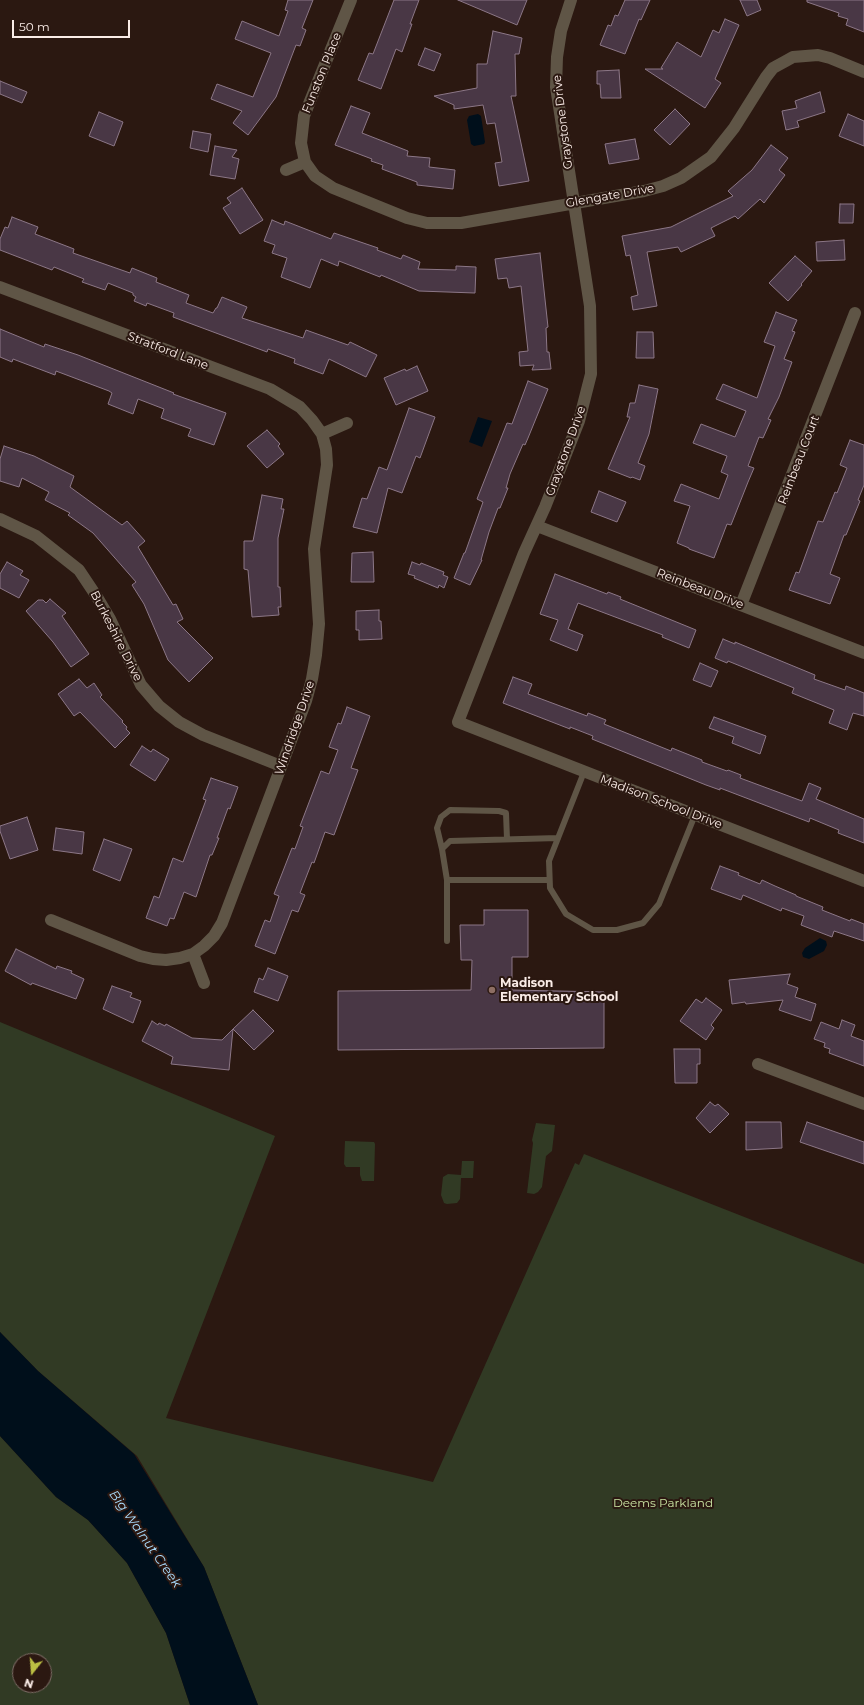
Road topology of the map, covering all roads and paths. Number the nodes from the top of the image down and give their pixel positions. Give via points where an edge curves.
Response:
1 (351, 0) edge
2 (571, 0) edge
3 (864, 72) edge
4 (308, 166) junction
5 (286, 170) dead end
6 (574, 203) junction
7 (0, 287) edge
8 (855, 313) dead end
9 (347, 423) dead end
10 (322, 434) junction
11 (0, 519) edge
12 (537, 526) junction
13 (741, 605) junction
14 (864, 653) edge
15 (458, 722) joint
16 (281, 766) junction
17 (584, 772) junction
18 (695, 815) junction
19 (558, 838) junction
20 (506, 840) junction
21 (442, 849) junction
22 (447, 880) junction
23 (549, 880) junction
24 (864, 881) edge
25 (51, 920) dead end
26 (447, 941) dead end
27 (193, 954) junction
28 (204, 983) dead end
29 (758, 1064) dead end
30 (864, 1104) edge

1 - 4 street, Funston Place via 304,116 301,143
2 - 6 street, Graystone Drive via 556,57 556,87
3 - 6 street, Glengate Drive via 824,57 793,57 774,68 766,77 723,143 711,157 695,169 663,186
4 - 5 street
4 - 6 street, Glengate Drive via 320,180 333,188 427,223 461,223
6 - 12 street, Graystone Drive via 590,306 591,374 579,421
7 - 10 street, Stratford Lane via 270,389 300,407
8 - 13 street, Reinbeau Court
9 - 10 street
10 - 16 street, Windridge Drive via 327,465 314,549 319,624 316,655 306,701
11 - 16 street, Burkeshire Drive via 36,536 79,570 110,619 141,685 159,706 179,722 203,735
12 - 13 street, Reinbeau Drive
12 - 15 street, Graystone Drive via 521,560
13 - 14 street, Reinbeau Drive
15 - 17 street, Madison School Drive
16 - 27 street, Windridge Drive via 222,923 214,936
17 - 18 street, Madison School Drive
17 - 19 lane
18 - 23 lane via 659,904 643,922 617,930 593,930 566,914 550,888
18 - 24 street, Madison School Drive
19 - 20 lane
19 - 23 lane via 549,861
20 - 21 lane via 450,841
20 - 21 lane via 506,814 499,810 450,810 441,817 437,828
21 - 22 lane
22 - 23 lane
22 - 26 lane
25 - 27 street via 140,956 166,960
27 - 28 street
29 - 30 street

